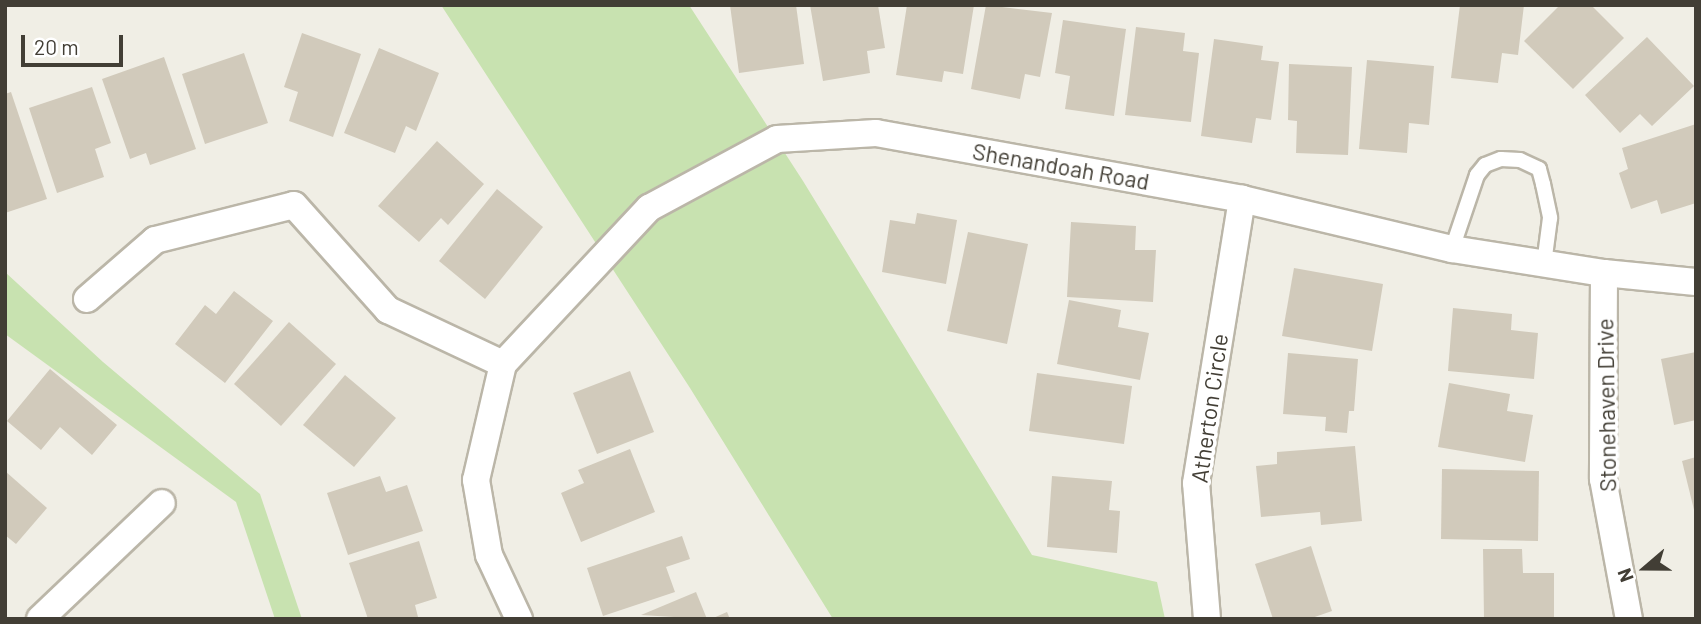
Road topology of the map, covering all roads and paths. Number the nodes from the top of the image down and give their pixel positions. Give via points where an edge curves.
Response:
1 (1242, 199) junction
2 (1452, 249) junction
3 (1544, 264) junction
4 (1604, 273) junction
5 (1696, 282) edge
6 (87, 299) dead end
7 (503, 364) junction
8 (162, 503) dead end
9 (40, 619) edge
10 (519, 619) edge
11 (1207, 619) edge
12 (1629, 619) edge

1 - 2 street, Shenandoah Road
1 - 7 street, Shenandoah Road via 876,133 777,139 649,208
1 - 11 street, Atherton Circle via 1196,483
2 - 3 street, Shenandoah Road
2 - 3 lane via 1477,175 1485,165 1501,159 1520,160 1539,169 1544,184 1550,218
3 - 4 street, Shenandoah Road
4 - 5 street, Shenandoah Road
4 - 12 street, Stonehaven Drive via 1603,479
6 - 7 street via 155,240 294,205 388,310
7 - 10 street via 476,480 489,555
8 - 9 street

